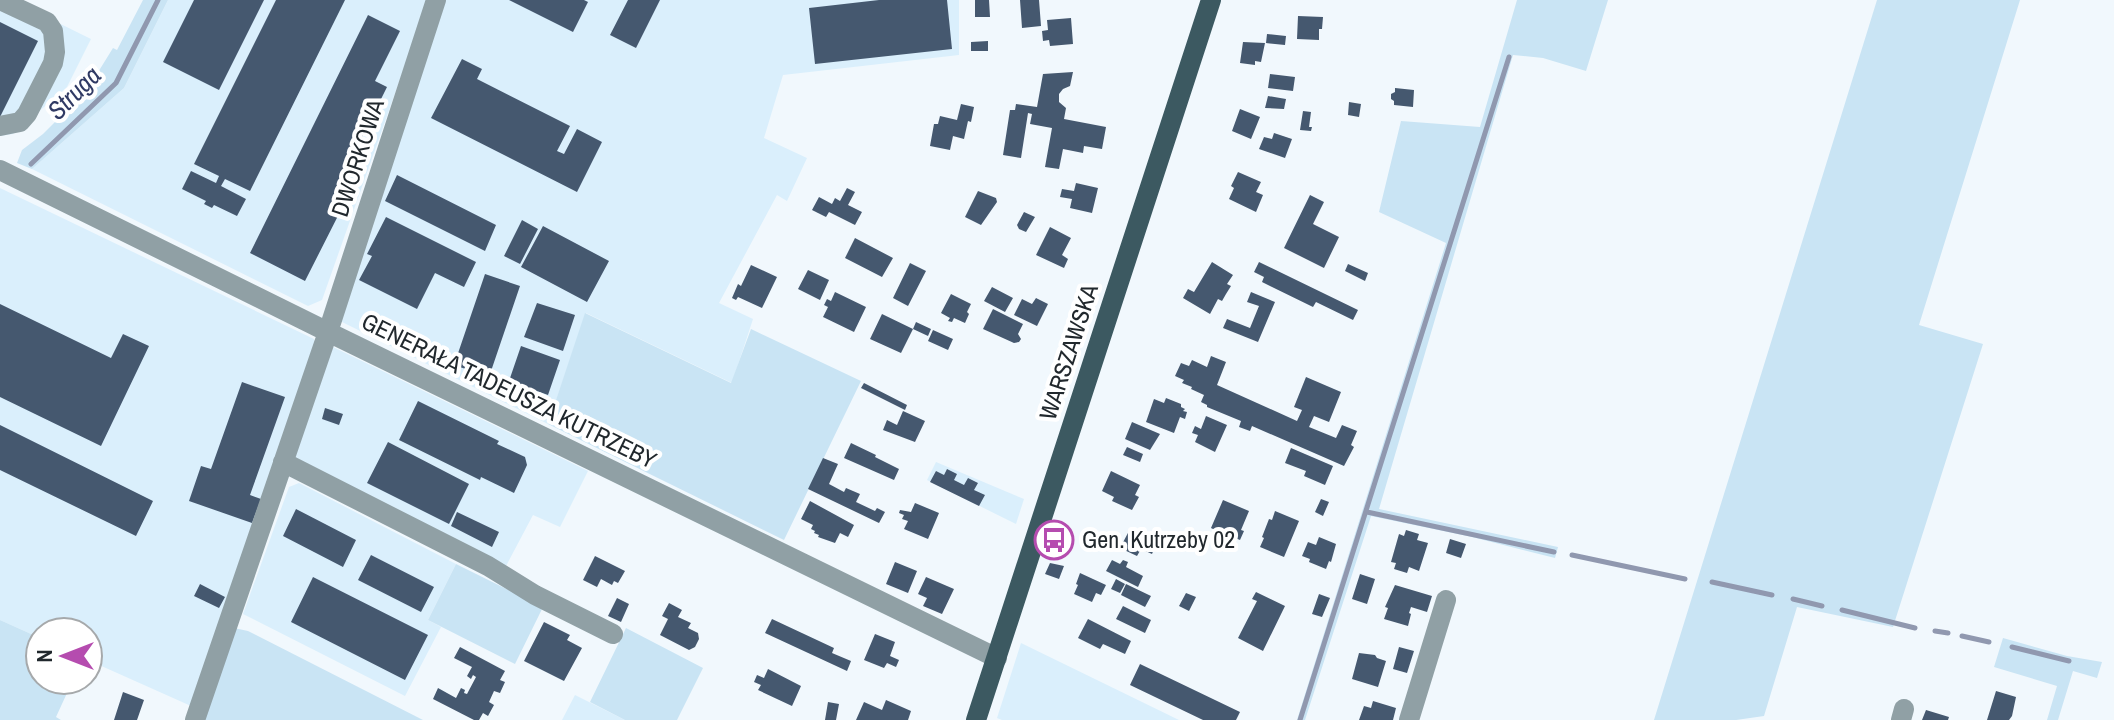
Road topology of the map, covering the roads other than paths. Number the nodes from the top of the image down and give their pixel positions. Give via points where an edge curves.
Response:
1 (0, 0) edge
2 (436, 0) edge
3 (1211, 0) edge
4 (0, 126) edge
5 (0, 170) edge
6 (328, 332) junction
7 (283, 462) junction
8 (1446, 600) dead end
9 (613, 634) dead end
10 (997, 658) junction
11 (195, 720) edge
12 (976, 720) edge
13 (1409, 720) edge

1 - 4 street via 47,22 55,52 27,114 20,122
2 - 6 street, DWORKOWA
3 - 10 main road, WARSZAWSKA
5 - 6 street, GENERAŁA TADEUSZA KUTRZEBY
6 - 7 street, DWORKOWA
6 - 10 street, GENERAŁA TADEUSZA KUTRZEBY
7 - 9 street
7 - 11 street, DWORKOWA
8 - 13 street
10 - 12 main road, WARSZAWSKA

